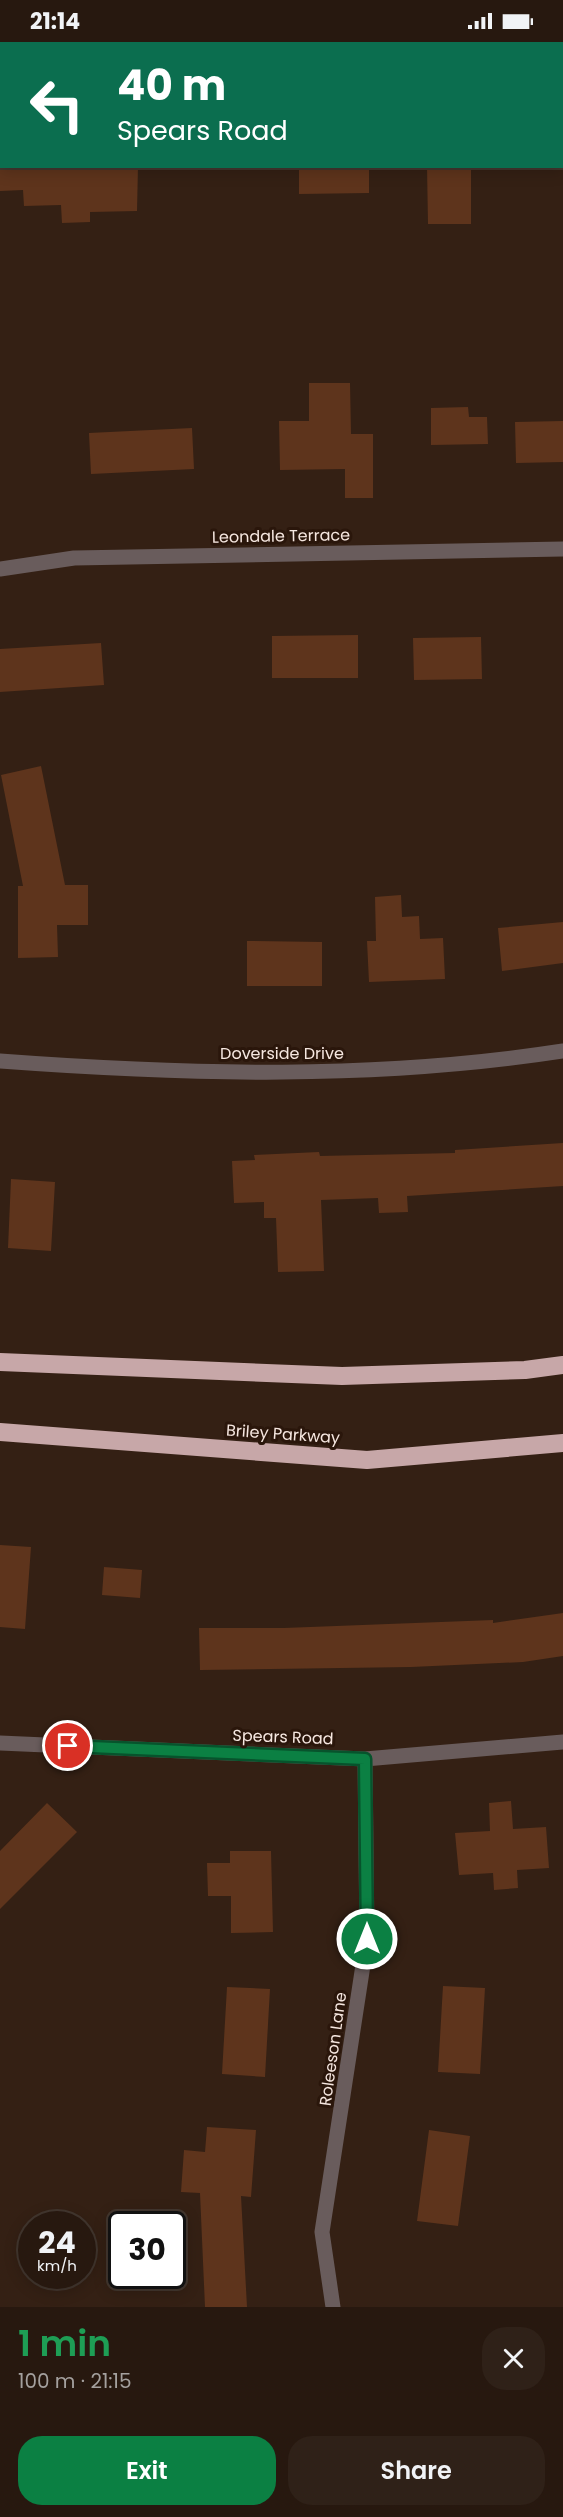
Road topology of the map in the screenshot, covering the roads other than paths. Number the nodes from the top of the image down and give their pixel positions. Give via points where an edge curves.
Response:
1 (563, 549) edge
2 (0, 569) edge
3 (563, 1051) edge
4 (0, 1061) edge
5 (3, 1362) edge
6 (563, 1365) edge
7 (3, 1432) edge
8 (563, 1443) edge
9 (563, 1742) edge
10 (0, 1743) edge
11 (365, 1759) junction
12 (333, 2307) edge

1 - 2 street, Leondale Terrace via 74,558
3 - 4 street, Doverside Drive via 498,1061 304,1074 105,1069
5 - 6 highway via 342,1376 525,1370
7 - 8 highway, Briley Parkway via 367,1460
9 - 11 street, Spears Road
10 - 11 street, Spears Road
11 - 12 street, Roleeson Lane via 367,1939 322,2232

